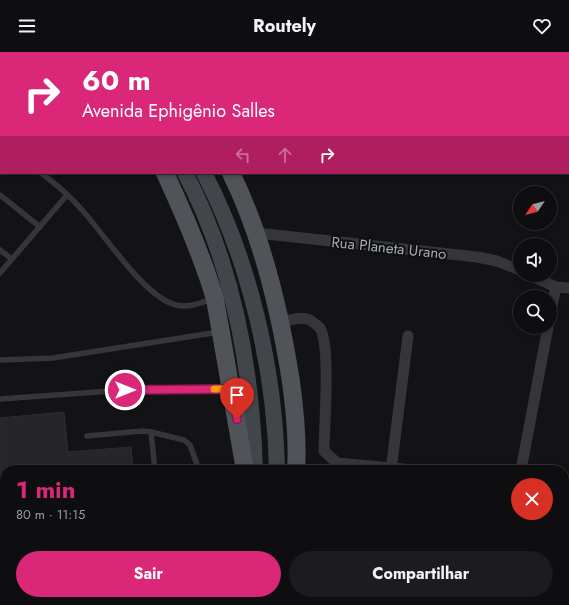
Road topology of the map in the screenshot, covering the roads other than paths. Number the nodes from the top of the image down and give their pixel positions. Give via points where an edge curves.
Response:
1 (42, 174) edge
2 (165, 174) edge
3 (185, 174) edge
4 (204, 174) edge
5 (232, 174) edge
6 (0, 195) edge
7 (67, 195) junction
8 (40, 227) junction
9 (257, 233) junction
10 (0, 250) edge
11 (12, 259) junction
12 (513, 267) edge
13 (0, 273) edge
14 (546, 282) edge
15 (556, 286) junction
16 (569, 288) edge
17 (555, 290) edge
18 (215, 299) junction
19 (280, 323) junction
20 (222, 332) junction
21 (547, 334) edge
22 (408, 336) dead end
23 (0, 360) edge
24 (232, 389) junction
25 (0, 399) edge
26 (151, 432) junction
27 (87, 436) dead end
28 (154, 465) edge
29 (197, 465) edge
30 (244, 465) edge
31 (255, 465) edge
32 (277, 465) edge
33 (296, 465) edge
34 (355, 465) edge
35 (392, 465) edge
36 (522, 465) edge

1 - 7 lane
2 - 18 main road via 192,231
3 - 31 main road via 212,233 228,280 245,354 251,397
4 - 32 main road via 220,205 241,259 259,326 275,421
5 - 9 main road
6 - 8 lane
7 - 8 lane
7 - 18 lane via 82,209 142,282 166,301 177,306
8 - 11 lane
9 - 12 street, Rua Planeta Urano via 477,258 497,261
9 - 19 main road
10 - 11 lane
11 - 13 lane
14 - 15 street
15 - 16 street
15 - 17 street
18 - 20 main road
19 - 33 main road via 293,401
19 - 34 street via 298,318 310,320 320,328 326,359 324,451 337,463
20 - 23 lane via 53,358
20 - 24 main road
21 - 36 street
22 - 35 street
24 - 25 lane via 125,390
24 - 30 main road
26 - 27 lane
26 - 28 lane
26 - 29 lane via 184,440 190,445

